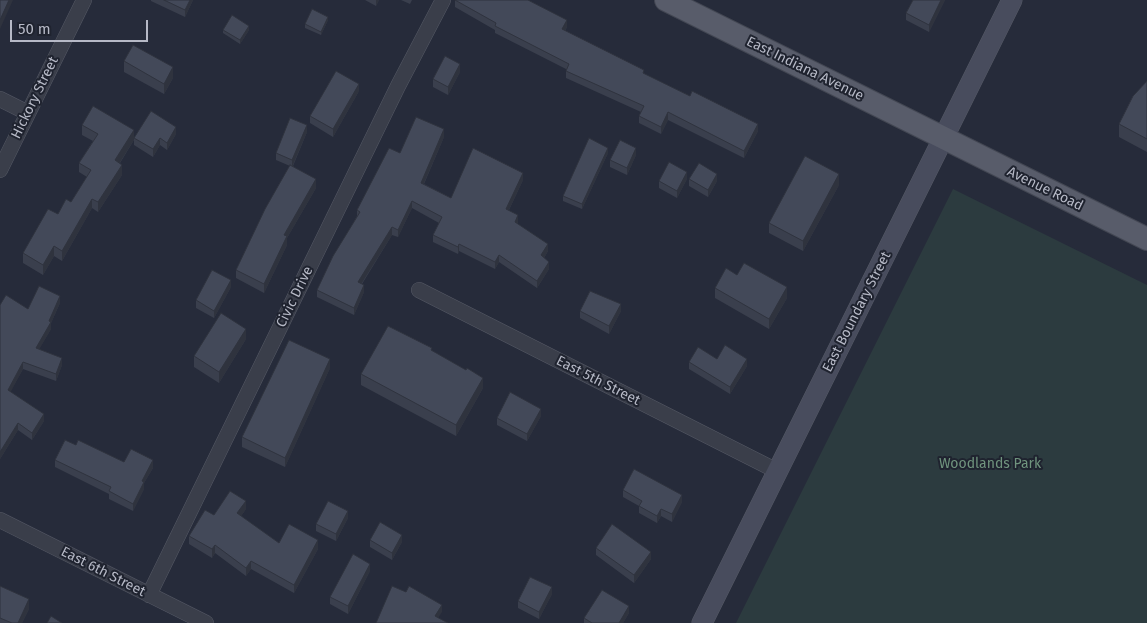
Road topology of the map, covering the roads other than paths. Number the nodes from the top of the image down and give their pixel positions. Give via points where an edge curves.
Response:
1 (84, 0) edge
2 (443, 0) edge
3 (666, 0) edge
4 (1012, 0) edge
5 (0, 99) edge
6 (28, 113) junction
7 (944, 138) junction
8 (0, 170) edge
9 (1147, 239) edge
10 (419, 290) dead end
11 (777, 471) junction
12 (0, 520) edge
13 (149, 595) junction
14 (206, 623) edge
15 (702, 623) edge

1 - 6 street, Hickory Street
2 - 13 street, Civic Drive
3 - 7 main road, East Indiana Avenue
4 - 7 street, East Boundary Street
5 - 6 street
6 - 8 street, Hickory Street
7 - 9 main road, Avenue Road
7 - 11 street, East Boundary Street
10 - 11 street, East 5th Street
11 - 15 street, East Boundary Street
12 - 13 street, East 6th Street
13 - 14 street, East 6th Street

